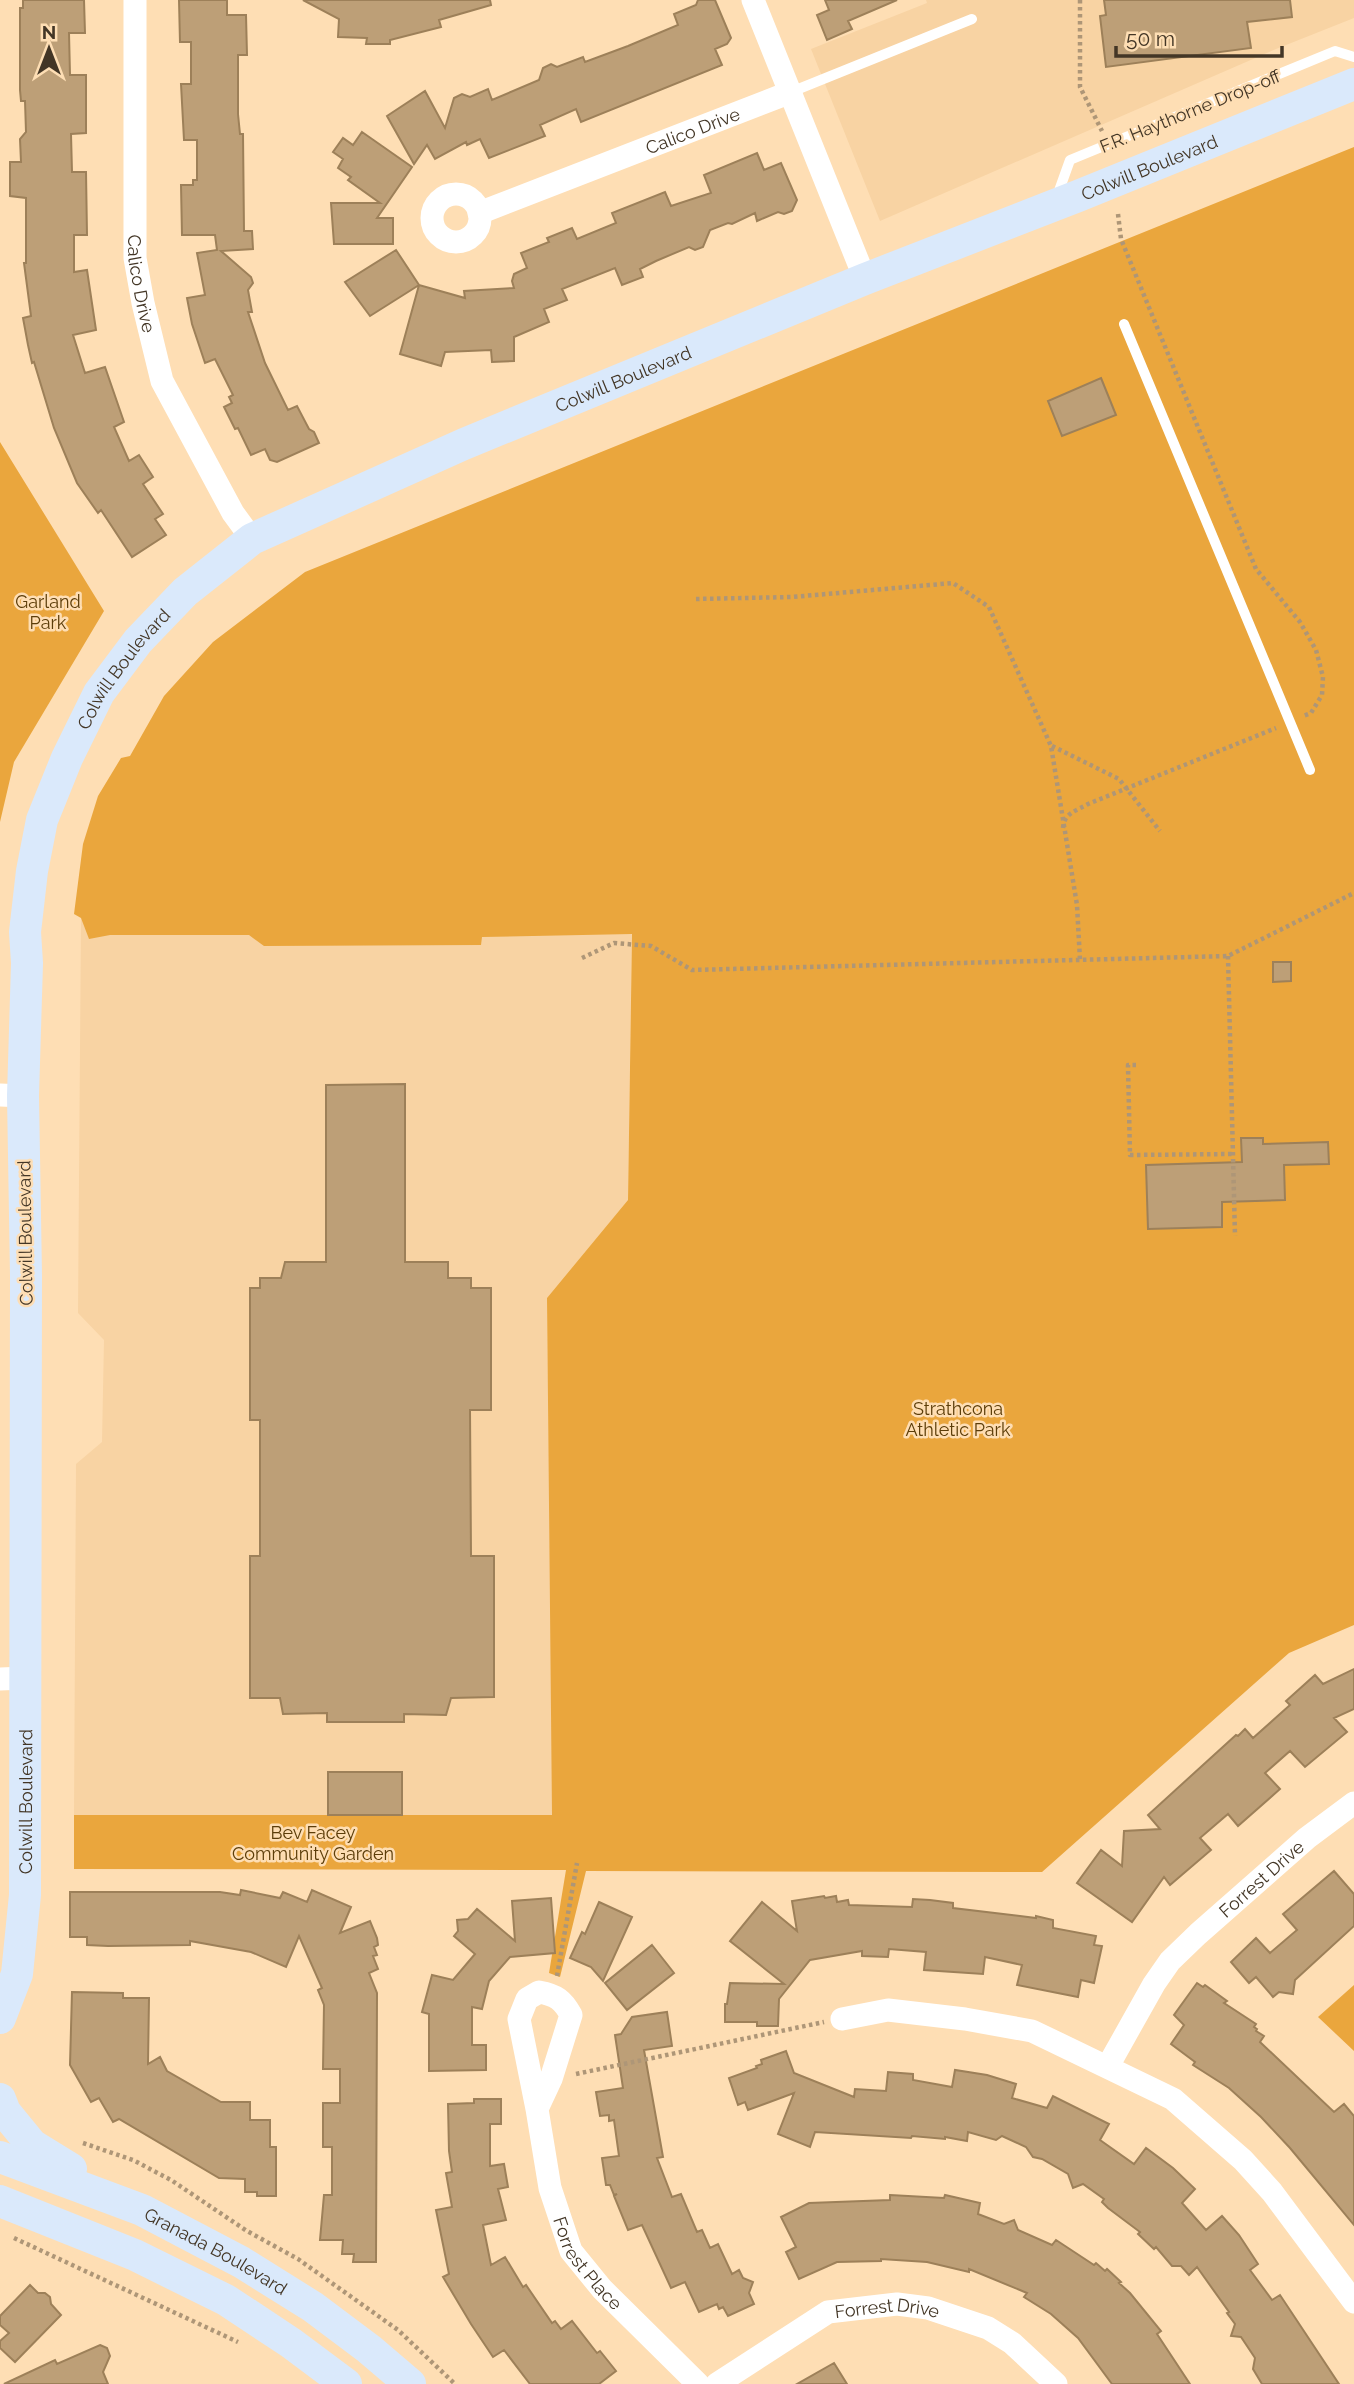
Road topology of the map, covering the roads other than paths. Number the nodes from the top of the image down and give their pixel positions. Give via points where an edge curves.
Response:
1 (135, 0) edge
2 (753, 0) edge
3 (972, 19) dead end
4 (1354, 57) edge
5 (1354, 84) edge
6 (791, 92) junction
7 (1054, 204) junction
8 (479, 213) dead end
9 (865, 279) junction
10 (1124, 324) dead end
11 (252, 539) junction
12 (1310, 769) dead end
13 (11, 1096) edge
14 (12, 1679) edge
15 (1354, 1803) edge
16 (842, 2019) road end
17 (0, 2020) edge
18 (1108, 2066) junction
19 (0, 2099) edge
20 (537, 2109) junction
21 (0, 2157) edge
22 (0, 2201) edge
23 (142, 2210) junction
24 (1354, 2302) edge
25 (346, 2384) edge
26 (410, 2384) edge
27 (698, 2384) edge
28 (717, 2384) edge
29 (1056, 2384) edge

1 - 11 street, Calico Drive via 135,258 143,303 162,381 233,513
2 - 6 street
3 - 6 lane
4 - 7 lane, F.R. Haythorne Drop-off via 1335,51 1070,160
5 - 7 street, Colwill Boulevard
6 - 8 street, Calico Drive
6 - 9 street
7 - 9 street, Colwill Boulevard
9 - 11 street, Colwill Boulevard via 464,444
10 - 12 lane
11 - 13 street, Colwill Boulevard via 185,592 138,641 99,693 67,758 42,820 32,871 25,932 27,963
13 - 14 street, Colwill Boulevard via 26,1289
14 - 17 street, Colwill Boulevard via 25,1895 17,1974
15 - 18 street, Forrest Drive via 1307,1838 1170,1961
16 - 18 street via 887,2010 965,2019 1032,2031
18 - 24 street via 1173,2099 1243,2160 1289,2213
19 - 23 street via 32,2146
20 - 20 street, Forrest Place via 571,2015 564,2002 539,1992 527,1999 519,2019
20 - 27 street, Forrest Place via 550,2188 571,2251 601,2289
21 - 23 street, Granada Boulevard
22 - 25 street, Granada Boulevard via 135,2255 226,2300
23 - 26 street, Granada Boulevard via 313,2306
28 - 29 street, Forrest Drive via 828,2312 897,2304 928,2308 988,2328 1012,2343

